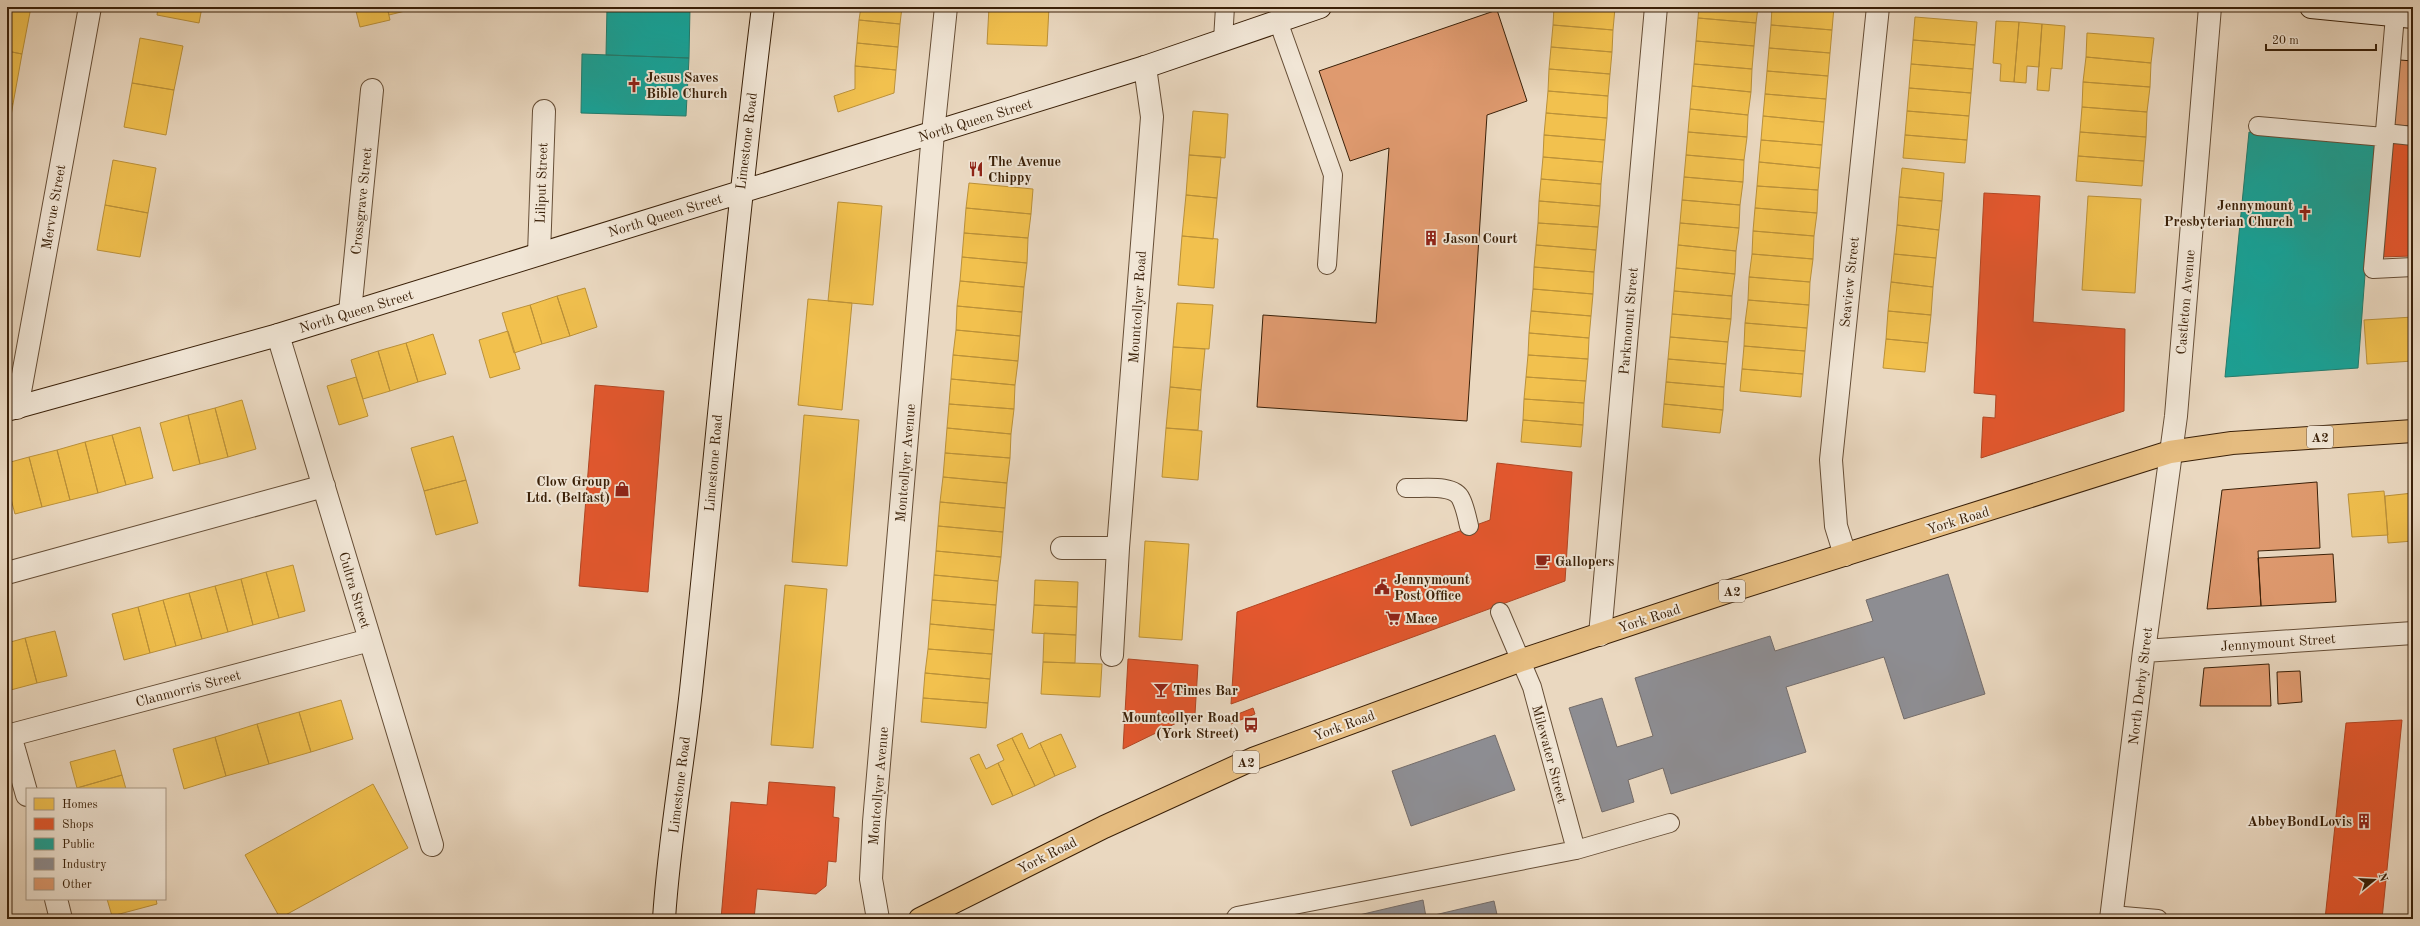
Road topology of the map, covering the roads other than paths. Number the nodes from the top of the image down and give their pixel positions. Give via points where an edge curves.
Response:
1 (90, 7) edge
2 (762, 7) edge
3 (946, 7) edge
4 (1225, 7) edge
5 (1320, 7) edge
6 (1656, 7) edge
7 (1878, 7) edge
8 (2210, 7) edge
9 (2311, 7) edge
10 (2361, 9) edge
11 (2404, 17) edge
12 (1278, 21) junction
13 (1223, 40) junction
14 (1145, 66) junction
15 (372, 90) dead end
16 (544, 111) dead end
17 (2258, 126) dead end
18 (933, 133) junction
19 (2385, 135) junction
20 (2413, 136) edge
21 (740, 192) junction
22 (538, 254) junction
23 (1327, 265) dead end
24 (2413, 267) edge
25 (350, 312) junction
26 (278, 335) junction
27 (12, 409) edge
28 (2413, 431) edge
29 (2170, 452) junction
30 (324, 486) junction
31 (1406, 488) dead end
32 (1469, 526) dead end
33 (1062, 548) dead end
34 (1118, 548) junction
35 (1845, 555) junction
36 (7, 573) edge
37 (1500, 612) dead end
38 (2413, 633) edge
39 (1600, 635) junction
40 (370, 640) junction
41 (2144, 651) junction
42 (1112, 655) dead end
43 (1522, 660) junction
44 (9, 735) edge
45 (26, 792) edge
46 (1670, 823) dead end
47 (432, 845) dead end
48 (1576, 850) junction
49 (56, 900) edge
50 (2111, 917) edge
51 (61, 919) edge
52 (664, 919) edge
53 (878, 919) edge
54 (920, 919) edge
55 (1235, 919) edge
56 (2158, 919) edge

1 - 27 street, Mervue Street
2 - 21 street, Limestone Road
3 - 18 street, Montcollyer Avenue
4 - 13 lane
5 - 12 street, North Queen Street
6 - 39 street, Parkmount Street
7 - 35 street, Seaview Street via 1831,460 1836,526
8 - 29 street, Castleton Avenue via 2176,416
9 - 10 street
10 - 11 street
11 - 19 lane
12 - 13 street, North Queen Street
12 - 23 lane via 1333,174
13 - 14 street, North Queen Street
14 - 18 street, North Queen Street
14 - 34 street, Mountcollyer Road via 1152,117
15 - 25 street, Crossgrave Street
16 - 22 street, Liliput Street
17 - 19 lane
18 - 21 street, North Queen Street
18 - 53 street, Montcollyer Avenue via 874,822 871,879
19 - 20 lane
19 - 24 lane via 2373,269
21 - 22 street, North Queen Street
21 - 52 street, Limestone Road via 692,682
22 - 25 street, North Queen Street
25 - 26 street, North Queen Street
26 - 27 street, North Queen Street
26 - 30 street, Cultra Street
28 - 29 main road, York Road / A2 via 2232,443
29 - 35 main road, York Road / A2
29 - 41 street, North Derby Street
30 - 36 street
30 - 40 street, Cultra Street
31 - 32 lane via 1449,489 1455,492 1461,498
33 - 34 street
34 - 42 street, Mountcollyer Road
35 - 39 main road, York Road / A2
37 - 43 lane, Milewater Street
38 - 41 street, Jennymount Street
39 - 43 main road, York Road / A2
40 - 44 street, Clanmorris Street
40 - 47 street, Cultra Street
41 - 50 street, North Derby Street
43 - 48 lane, Milewater Street via 1532,687
43 - 54 main road, York Road / A2 via 1255,758 1104,827
44 - 45 street
46 - 48 lane
48 - 55 lane via 1237,916
49 - 51 street
50 - 56 lane

